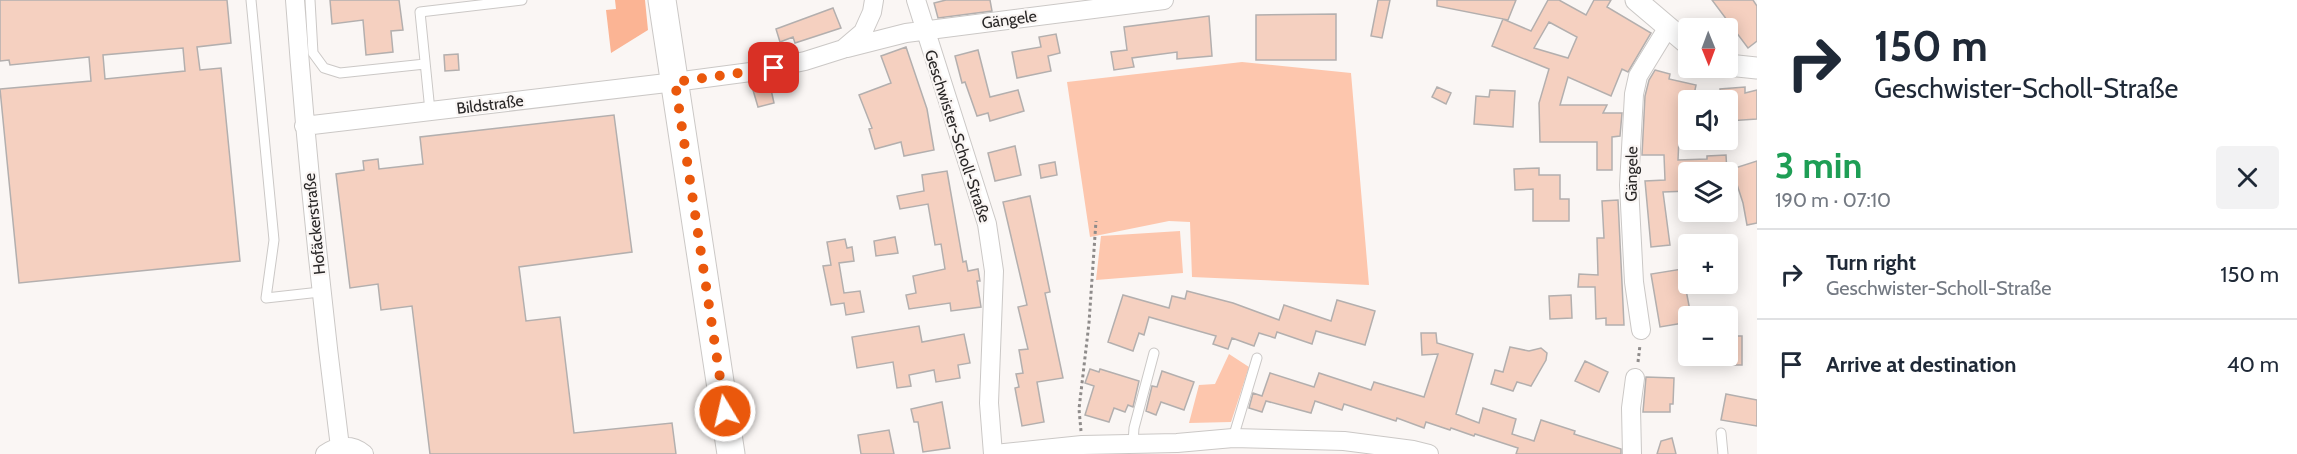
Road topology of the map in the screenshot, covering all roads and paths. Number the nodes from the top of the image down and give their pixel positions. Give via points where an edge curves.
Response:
1 (251, 0) edge
2 (294, 0) edge
3 (310, 0) edge
4 (522, 0) edge
5 (662, 0) edge
6 (874, 0) edge
7 (916, 0) edge
8 (1164, 0) edge
9 (1646, 3) edge
10 (1668, 27) junction
11 (925, 31) junction
12 (1678, 36) edge
13 (843, 49) junction
14 (426, 64) junction
15 (1738, 66) edge
16 (1757, 68) edge
17 (675, 82) junction
18 (430, 111) junction
19 (304, 126) junction
20 (1096, 221) dead end
21 (320, 292) junction
22 (1641, 330) joint
23 (1154, 353) dead end
24 (1257, 358) dead end
25 (1635, 378) joint
26 (1721, 433) dead end
27 (1233, 438) junction
28 (1132, 443) junction
29 (1082, 445) junction
30 (1344, 448) edge
31 (1177, 449) edge
32 (333, 451) edge
33 (364, 454) edge
34 (731, 454) edge
35 (994, 454) edge
36 (1429, 454) edge
37 (1632, 454) edge
38 (1723, 454) edge

1 - 21 lane via 274,240 266,298
2 - 19 street, Hofäckerstraße
3 - 14 lane via 313,53 324,68 340,74
4 - 14 lane via 420,12
5 - 17 main road
6 - 13 street via 863,32
7 - 11 street, Geschwister-Scholl-Straße
8 - 11 street, Gängele
9 - 10 street
10 - 12 street
10 - 22 street, Gängele via 1638,76 1634,94 1629,185 1634,282
11 - 13 street, Gängele
11 - 35 street, Geschwister-Scholl-Straße via 987,224 993,270 989,403
13 - 17 street via 786,65
14 - 18 lane
15 - 16 street
17 - 18 street, Bildstraße
17 - 34 main road
18 - 19 street, Bildstraße
19 - 21 street, Hofäckerstraße
20 - 29 path via 1079,409
21 - 32 street, Hofäckerstraße
22 - 25 path
23 - 28 lane
24 - 27 lane
25 - 37 street
26 - 38 lane
27 - 30 street
27 - 31 street
28 - 29 street
28 - 31 street
29 - 35 street
30 - 36 street
32 - 33 street, Hofäckerstraße via 350,447

